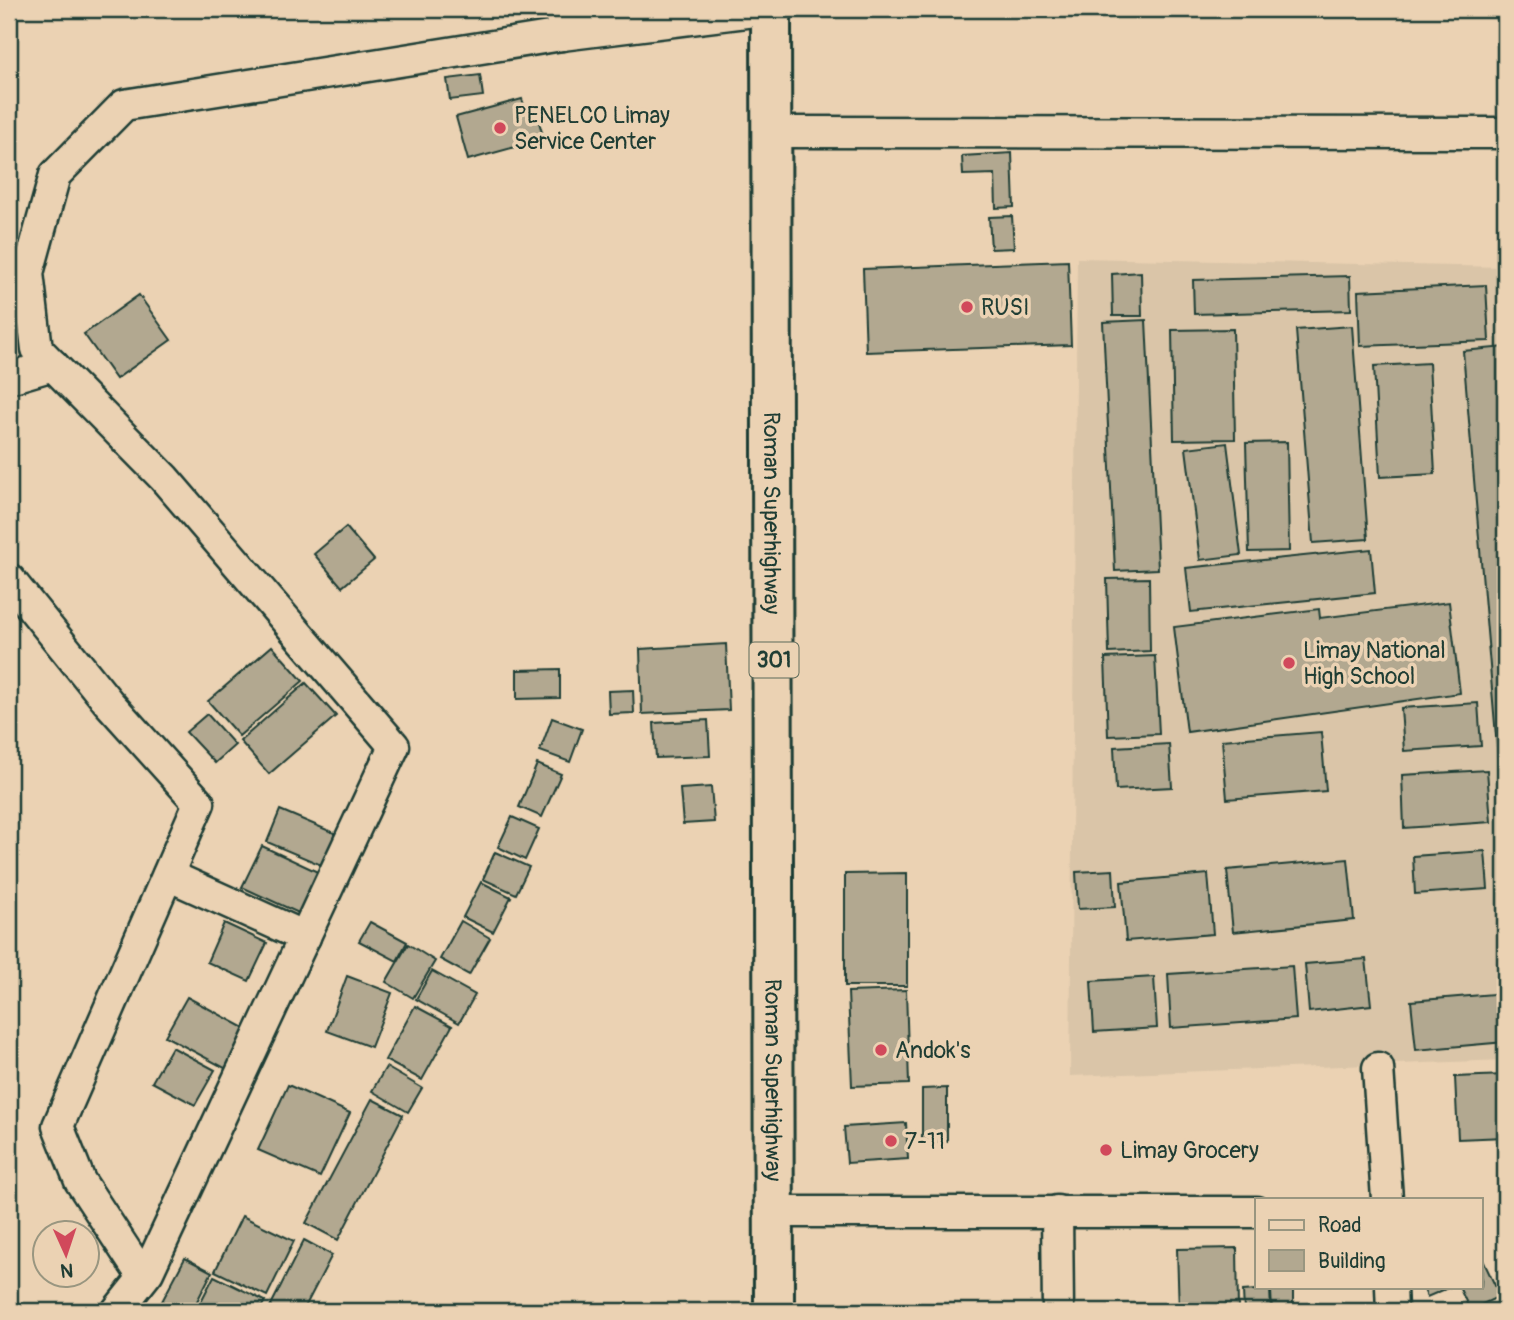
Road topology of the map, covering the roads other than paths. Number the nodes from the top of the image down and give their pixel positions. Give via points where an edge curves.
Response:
1 (771, 9) edge
2 (561, 22) edge
3 (772, 132) junction
4 (1505, 134) edge
5 (53, 365) junction
6 (9, 378) edge
7 (9, 579) edge
8 (167, 875) junction
9 (305, 937) junction
10 (1378, 1068) dead end
11 (1387, 1198) edge
12 (1057, 1211) junction
13 (773, 1212) junction
14 (1255, 1212) edge
15 (144, 1277) junction
16 (1391, 1288) edge
17 (117, 1311) edge
18 (774, 1311) edge
19 (1058, 1311) edge
20 (1392, 1311) edge

1 - 2 street
1 - 3 main road, Roman Superhighway / 301
2 - 5 street via 124,105 55,176 28,273 37,349
3 - 4 street
3 - 13 main road, Roman Superhighway / 301
5 - 6 street
5 - 9 street via 163,478 394,746
7 - 8 street via 108,702 199,803
8 - 9 street
8 - 15 street via 58,1126 80,1181
9 - 15 street
10 - 11 street
12 - 13 street
12 - 14 street
12 - 19 street
13 - 18 main road, Roman Superhighway / 301
15 - 17 street
16 - 20 street

